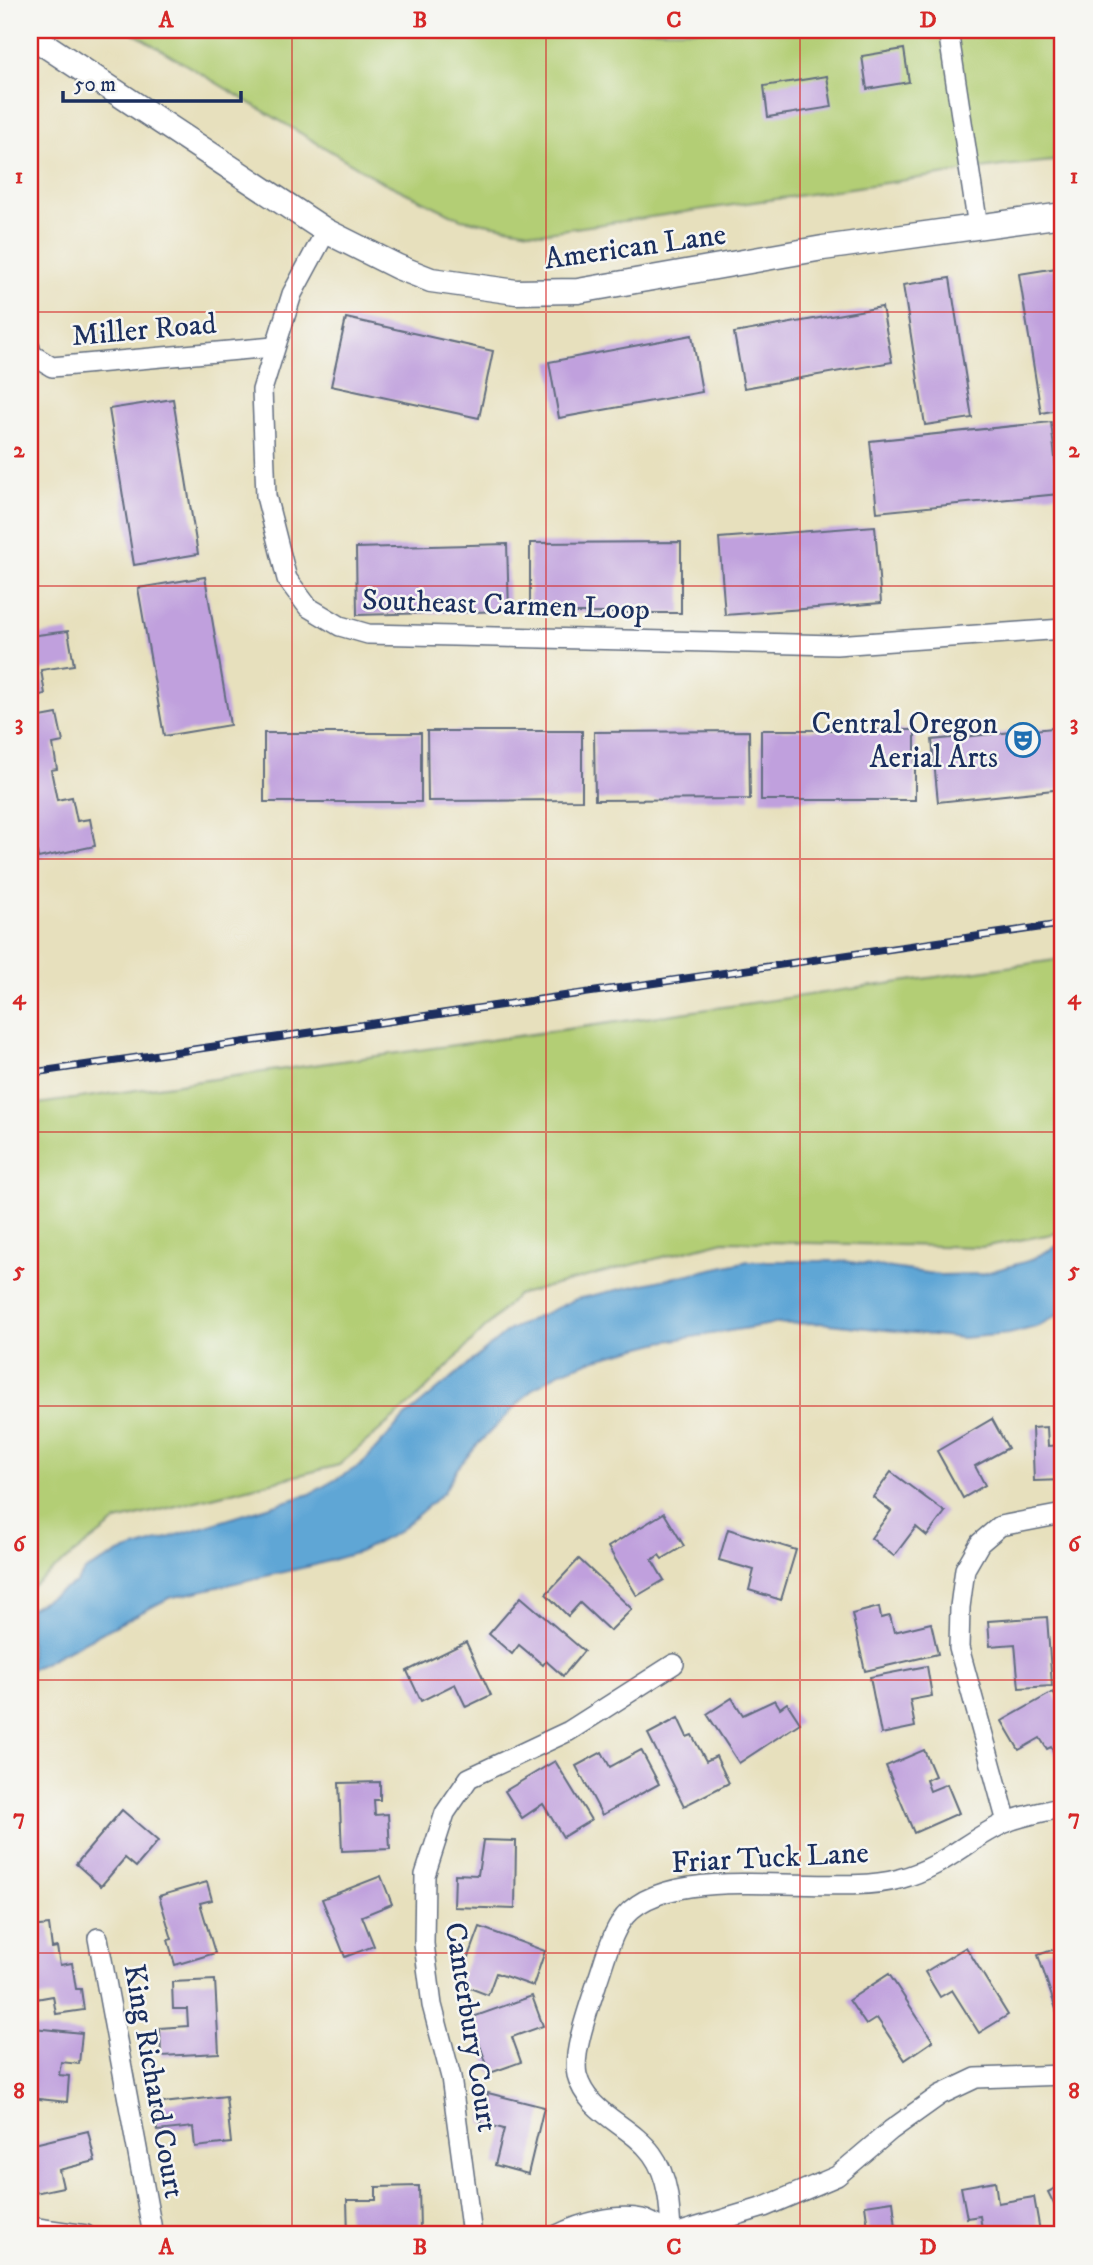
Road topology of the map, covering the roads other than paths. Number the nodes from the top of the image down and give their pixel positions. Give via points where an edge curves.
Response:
1 (948, 30) edge
2 (30, 35) edge
3 (1063, 215) edge
4 (978, 227) junction
5 (326, 231) junction
6 (273, 347) junction
7 (30, 348) edge
8 (1063, 629) edge
9 (1063, 1514) edge
10 (674, 1664) dead end
11 (1063, 1807) edge
12 (1007, 1822) junction
13 (98, 1938) dead end
14 (1063, 2075) edge
15 (30, 2228) edge
16 (86, 2235) edge
17 (153, 2235) edge
18 (472, 2235) edge
19 (557, 2235) edge
20 (671, 2235) edge

1 - 4 street
2 - 5 street, American Lane
3 - 4 street, American Lane
4 - 5 street, American Lane via 823,248 578,291 516,292 431,280
5 - 6 street, Southeast Carmen Loop via 292,294
6 - 7 street, Miller Road via 52,368 31,354
6 - 8 street, Southeast Carmen Loop via 262,390 266,496 288,579 308,607 341,626 368,634 836,645
9 - 12 street via 1000,1526 980,1543 965,1569 959,1648
10 - 18 street, Canterbury Court via 569,1731 469,1778 445,1812 425,1875 425,1944 432,2005 451,2077
11 - 12 street, Friar Tuck Lane
12 - 20 street, Friar Tuck Lane via 942,1864 898,1880 854,1885 687,1885 637,1903 620,1922 584,2021 576,2072 584,2094 598,2110 624,2126 653,2155 669,2191
13 - 17 street, King Richard Court
14 - 20 street via 976,2078 940,2095 837,2176 764,2207
15 - 16 street
19 - 20 street via 575,2226 619,2218 644,2219

